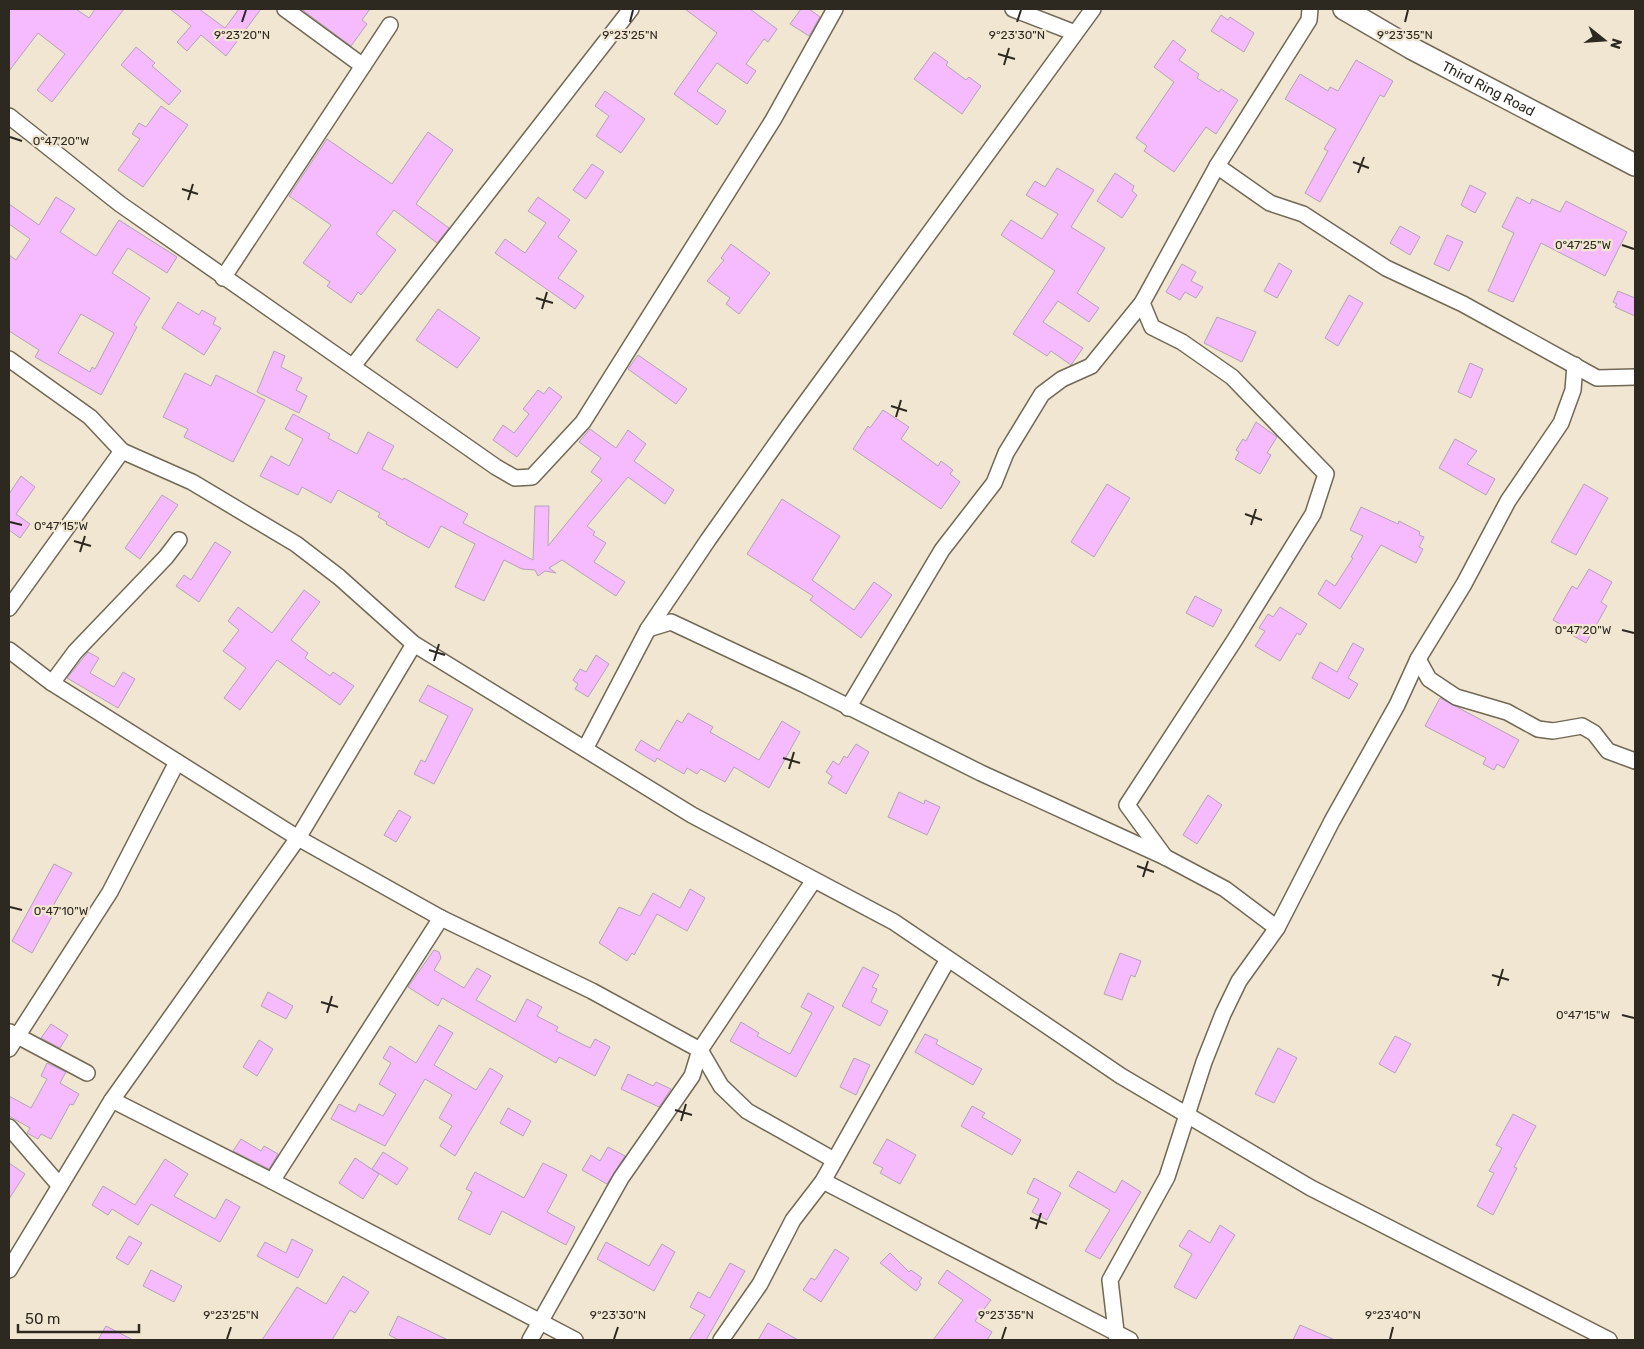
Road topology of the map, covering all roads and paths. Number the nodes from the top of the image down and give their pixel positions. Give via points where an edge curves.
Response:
1 (286, 9) edge
2 (632, 9) edge
3 (835, 9) edge
4 (1013, 9) edge
5 (1093, 9) edge
6 (1310, 9) edge
7 (1344, 9) edge
8 (390, 25) dead end
9 (1075, 33) junction
10 (363, 66) junction
11 (9, 116) edge
12 (1635, 165) edge
13 (1217, 166) junction
14 (223, 278) junction
15 (1142, 303) junction
16 (9, 359) edge
17 (1575, 365) junction
18 (353, 366) junction
19 (1635, 378) edge
20 (122, 450) junction
21 (179, 540) dead end
22 (9, 608) edge
23 (648, 629) junction
24 (414, 644) junction
25 (9, 650) edge
26 (1418, 659) junction
27 (52, 683) junction
28 (848, 708) junction
29 (585, 749) junction
30 (1635, 761) edge
31 (177, 762) junction
32 (298, 838) junction
33 (1165, 857) junction
34 (814, 880) junction
35 (441, 918) junction
36 (1277, 928) junction
37 (948, 959) junction
38 (14, 1033) edge
39 (9, 1049) edge
40 (700, 1050) junction
41 (87, 1073) dead end
42 (112, 1100) junction
43 (1187, 1115) junction
44 (9, 1127) edge
45 (834, 1160) junction
46 (272, 1181) junction
47 (823, 1181) junction
48 (60, 1186) junction
49 (9, 1270) edge
50 (541, 1323) junction
51 (1116, 1336) edge
52 (530, 1340) edge
53 (575, 1340) edge
54 (721, 1340) edge
55 (1130, 1340) edge
56 (1609, 1340) edge

1 - 10 street
2 - 18 street
3 - 18 street via 773,120 583,422 532,477 508,475
4 - 9 street
5 - 9 street
6 - 13 street via 1309,20
7 - 12 street, Third Ring Road via 1411,48
8 - 10 street
9 - 23 street via 790,424
10 - 14 street
11 - 14 street via 120,204
13 - 15 street
13 - 17 street via 1270,203 1303,214 1386,268 1463,304
14 - 18 street
15 - 28 street via 1091,366 1062,379 1042,394 1006,453 994,483 942,550
15 - 33 street via 1152,327 1182,342 1232,377 1326,474 1313,514 1127,805
16 - 20 street via 90,417
17 - 19 street via 1597,378
17 - 26 street via 1574,390 1561,423 1508,501 1464,584
20 - 22 street
20 - 24 street via 192,482 296,544 339,577
21 - 27 street via 75,652
23 - 28 street via 670,622
23 - 29 street
24 - 29 street
24 - 32 street
25 - 27 street
26 - 30 street via 1429,679 1456,697 1507,712 1538,729 1554,732 1582,726 1594,733 1608,751
26 - 36 street via 1397,705
27 - 31 street
28 - 33 street
29 - 34 street via 692,815
31 - 32 street
31 - 38 street via 110,892
32 - 35 street
32 - 42 street
33 - 36 street via 1225,889
34 - 37 street via 894,922
34 - 40 street
35 - 40 street via 592,991
35 - 46 street
36 - 43 street via 1239,981 1223,1014
37 - 43 street via 1121,1076
37 - 45 street
38 - 39 street
38 - 41 street
40 - 45 street via 721,1086 747,1111
40 - 50 street via 692,1076 621,1178
42 - 46 street
42 - 48 street
43 - 51 street via 1167,1177 1110,1280
43 - 56 street via 1311,1188
44 - 48 street
45 - 47 street
46 - 50 street
47 - 51 street
47 - 54 street via 793,1220 760,1284
48 - 49 street
50 - 52 street
50 - 53 street
51 - 55 street

